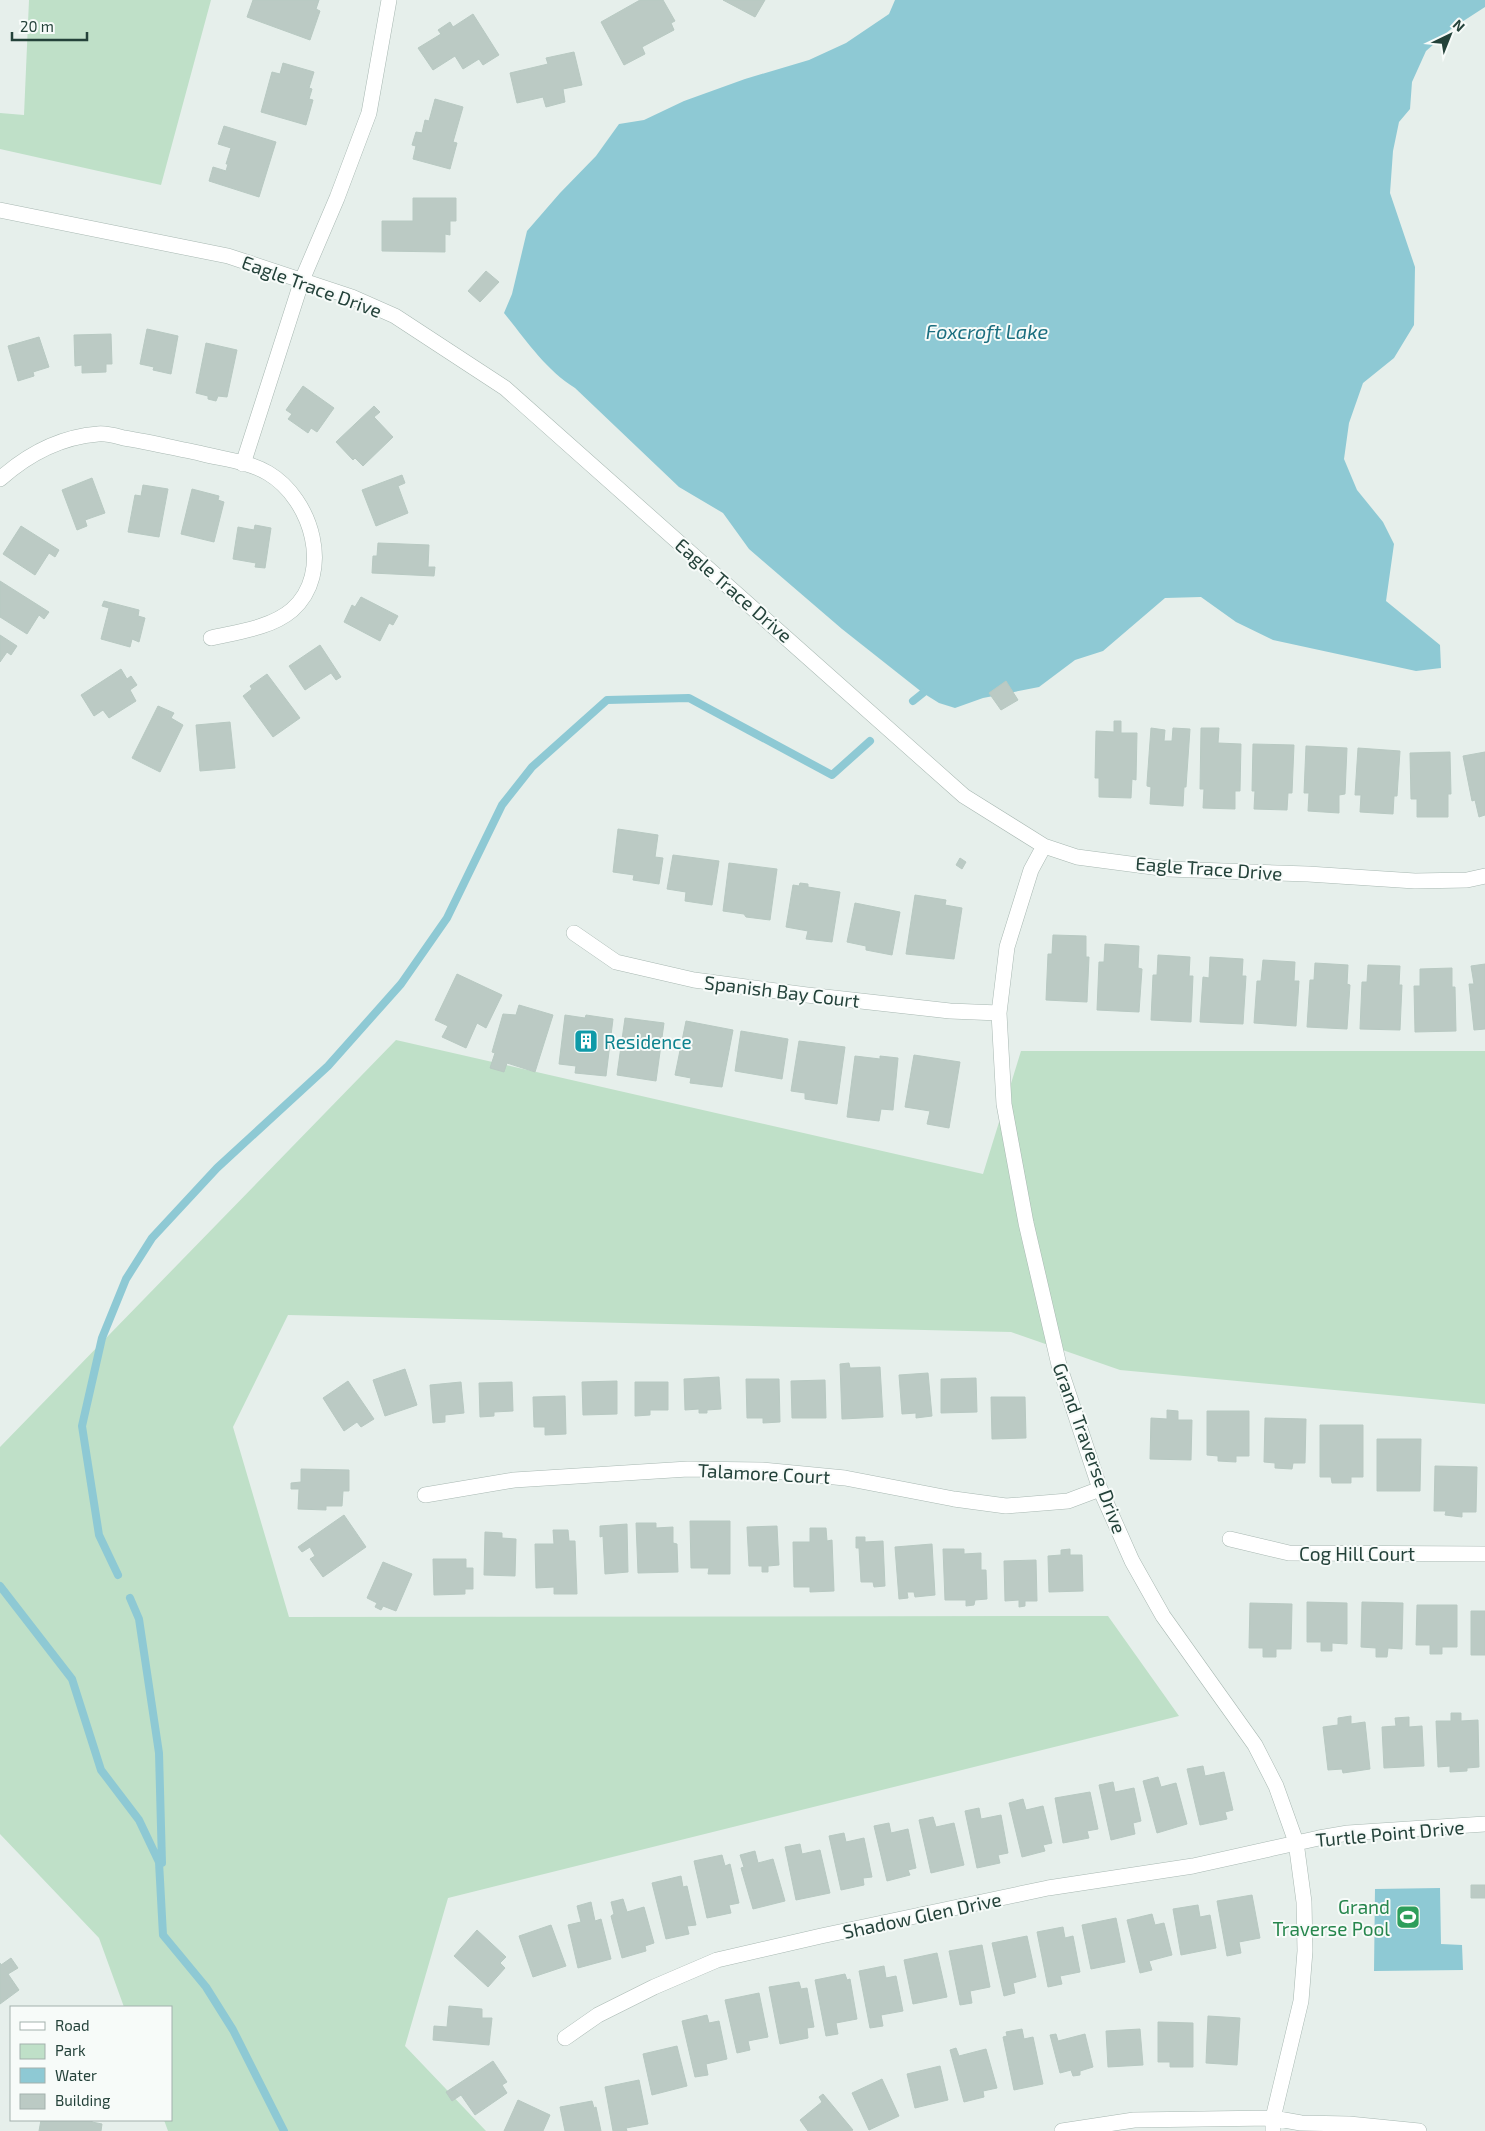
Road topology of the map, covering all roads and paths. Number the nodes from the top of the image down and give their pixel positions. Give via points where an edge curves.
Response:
1 (389, 0) edge
2 (0, 210) edge
3 (300, 287) junction
4 (243, 464) junction
5 (0, 479) edge
6 (211, 638) dead end
7 (1044, 846) junction
8 (1485, 876) edge
9 (574, 934) dead end
10 (999, 1013) junction
11 (1100, 1490) junction
12 (425, 1495) dead end
13 (1230, 1539) dead end
14 (1485, 1554) edge
15 (1485, 1824) edge
16 (1296, 1842) junction
17 (565, 2038) dead end
18 (1273, 2125) edge
19 (1062, 2131) edge
20 (1419, 2131) edge

1 - 3 street via 369,113
2 - 3 street, Eagle Trace Drive via 228,256
3 - 4 street
3 - 7 street, Eagle Trace Drive via 352,297 395,316 505,388 964,796
4 - 5 street via 100,433 56,442 21,461
4 - 6 street via 268,472 303,510 314,540 315,568 308,592 292,610 262,626
7 - 8 street, Eagle Trace Drive via 1077,857 1168,870 1415,881 1467,880
7 - 10 street, Grand Traverse Drive via 1031,870 1007,947
9 - 10 street, Spanish Bay Court via 616,962 694,980 950,1011
10 - 11 street, Grand Traverse Drive via 1004,1104 1026,1223 1059,1365
11 - 12 street, Talamore Court via 1068,1501 1006,1506 845,1478 762,1470 688,1469 514,1480
11 - 16 street, Grand Traverse Drive via 1132,1560 1163,1616 1255,1745 1276,1786
13 - 14 street, Cog Hill Court via 1289,1553
15 - 16 street, Turtle Point Drive via 1348,1833
16 - 17 street, Shadow Glen Drive via 1192,1866 1048,1888 717,1960 598,2015
16 - 18 street, Grand Traverse Drive via 1304,1912 1301,2001
18 - 19 street via 1134,2120
18 - 20 street via 1349,2124

